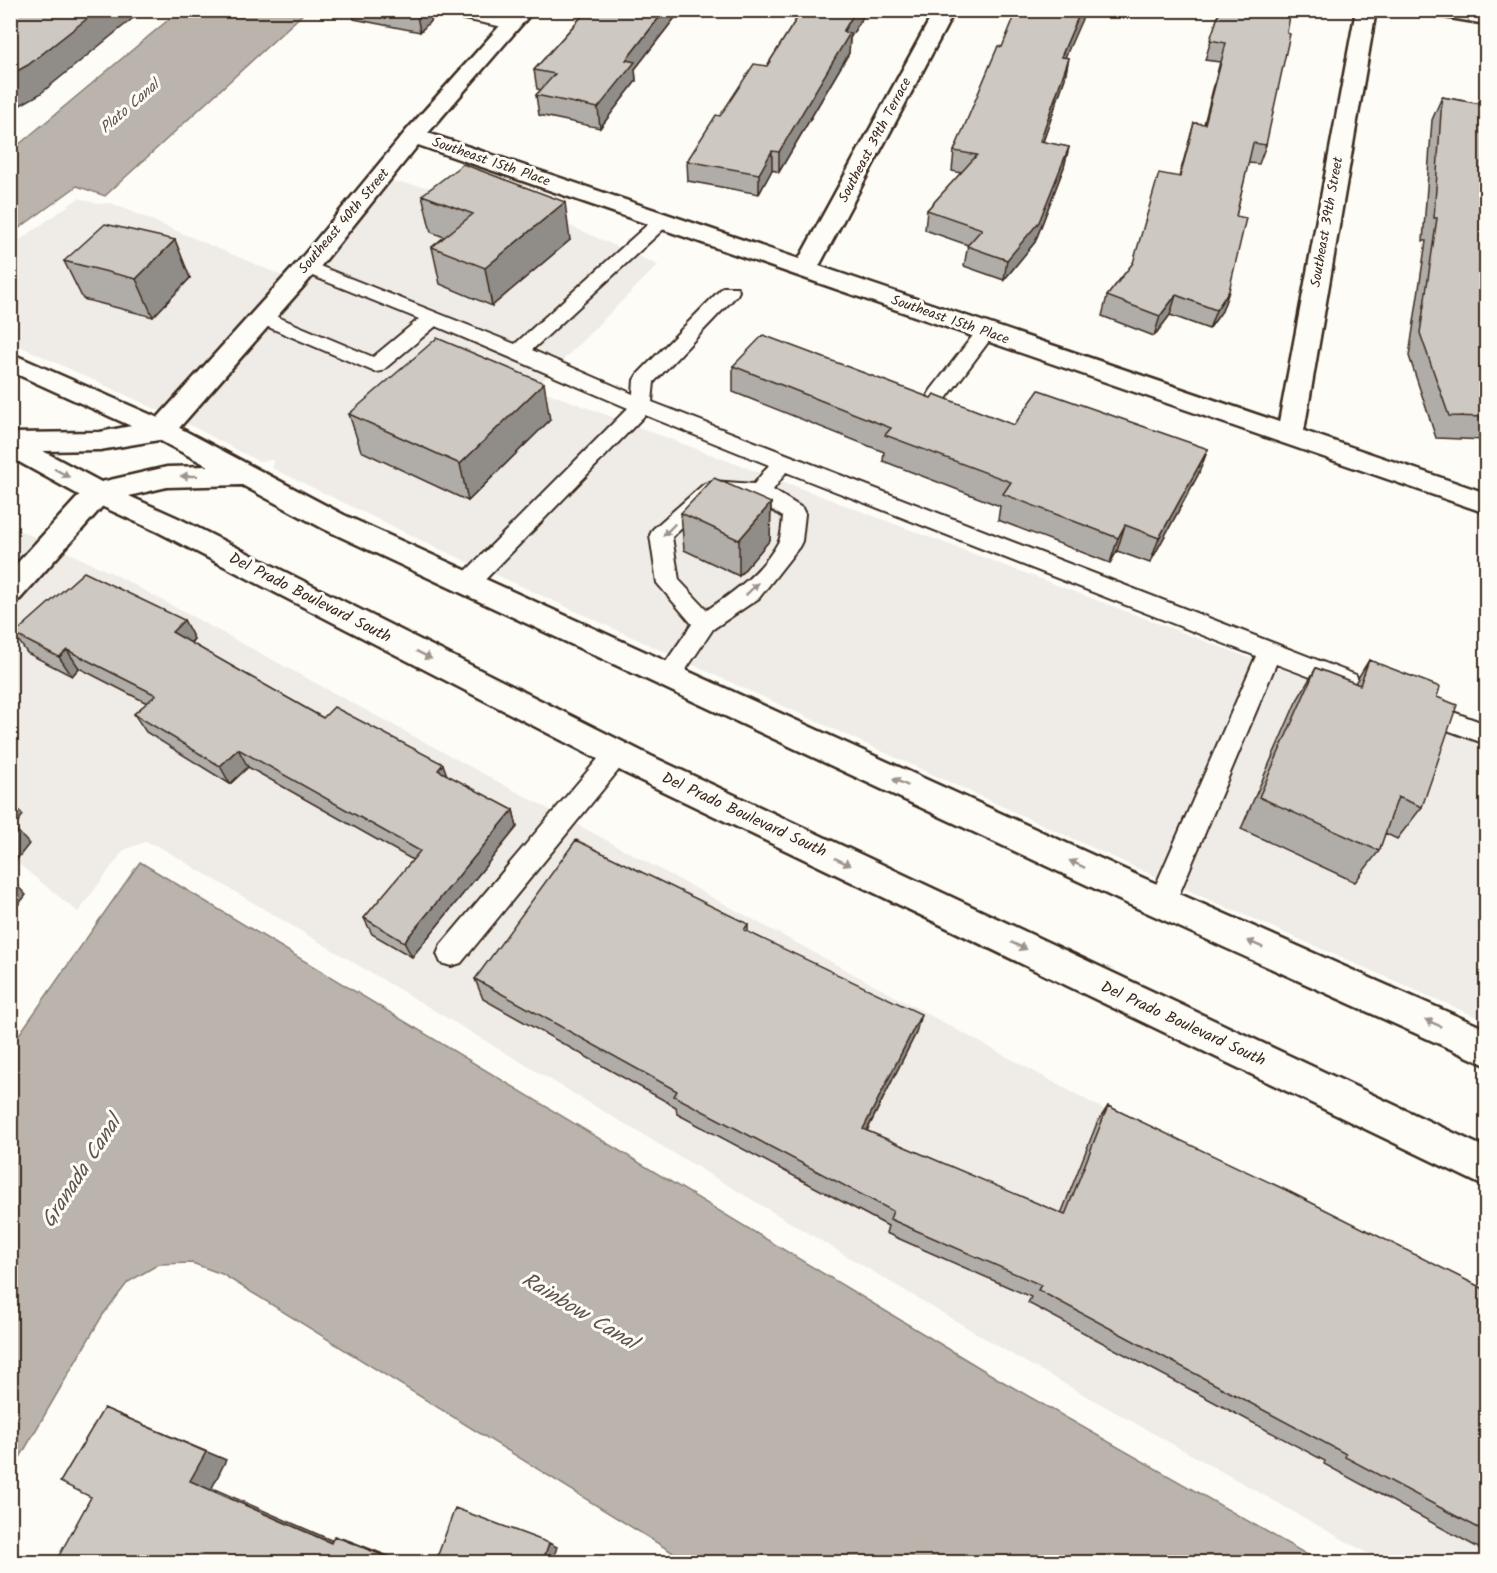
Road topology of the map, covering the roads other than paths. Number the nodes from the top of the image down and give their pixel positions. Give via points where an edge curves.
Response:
1 (945, 10) edge
2 (1366, 10) edge
3 (1438, 10) edge
4 (454, 14) dead end
5 (519, 17) edge
6 (1486, 18) edge
7 (414, 136) junction
8 (662, 221) junction
9 (307, 267) junction
10 (805, 270) junction
11 (729, 291) dead end
12 (261, 317) junction
13 (433, 318) junction
14 (985, 333) junction
15 (518, 352) junction
16 (10, 361) edge
17 (938, 395) edge
18 (642, 406) junction
19 (162, 430) junction
20 (1290, 434) junction
21 (10, 444) edge
22 (782, 462) junction
23 (248, 475) junction
24 (760, 492) junction
25 (98, 493) junction
26 (1486, 503) edge
27 (468, 583) junction
28 (10, 591) edge
29 (705, 623) junction
30 (1269, 653) junction
31 (669, 676) junction
32 (1367, 690) edge
33 (1399, 702) edge
34 (1486, 734) edge
35 (617, 754) junction
36 (1162, 903) junction
37 (451, 954) dead end
38 (1486, 1047) edge
39 (1486, 1168) edge

1 - 10 street, Southeast 39th Terrace
2 - 20 street, Southeast 39th Street
3 - 6 street
4 - 5 lane
5 - 7 street, Southeast 40th Street
7 - 8 street, Southeast 15th Place
7 - 9 street, Southeast 40th Street
8 - 10 street, Southeast 15th Place
8 - 15 lane
9 - 12 street, Southeast 40th Street
9 - 13 lane
10 - 14 street, Southeast 15th Place
11 - 18 lane via 644,380
12 - 13 lane via 375,366
12 - 19 street, Southeast 40th Street
13 - 15 lane
14 - 17 lane
14 - 20 street, Southeast 15th Place
15 - 18 lane
16 - 19 street
18 - 22 lane
18 - 27 lane
19 - 21 street via 100,441
19 - 23 street
20 - 26 street, Southeast 15th Place
21 -> 25 street, Del Prado Boulevard South
22 - 24 lane
22 - 30 lane
23 -> 25 street via 167,477
23 - 27 street via 334,522
29 -> 24 lane via 752,592 791,541 794,514
24 -> 29 lane via 712,489 661,535 668,582
25 - 28 street
25 -> 35 street, Del Prado Boulevard South
27 - 31 street
29 - 31 lane
30 - 32 lane
30 - 36 lane
36 -> 31 street
33 - 34 lane
35 - 37 lane
35 -> 39 street, Del Prado Boulevard South
38 -> 36 street

